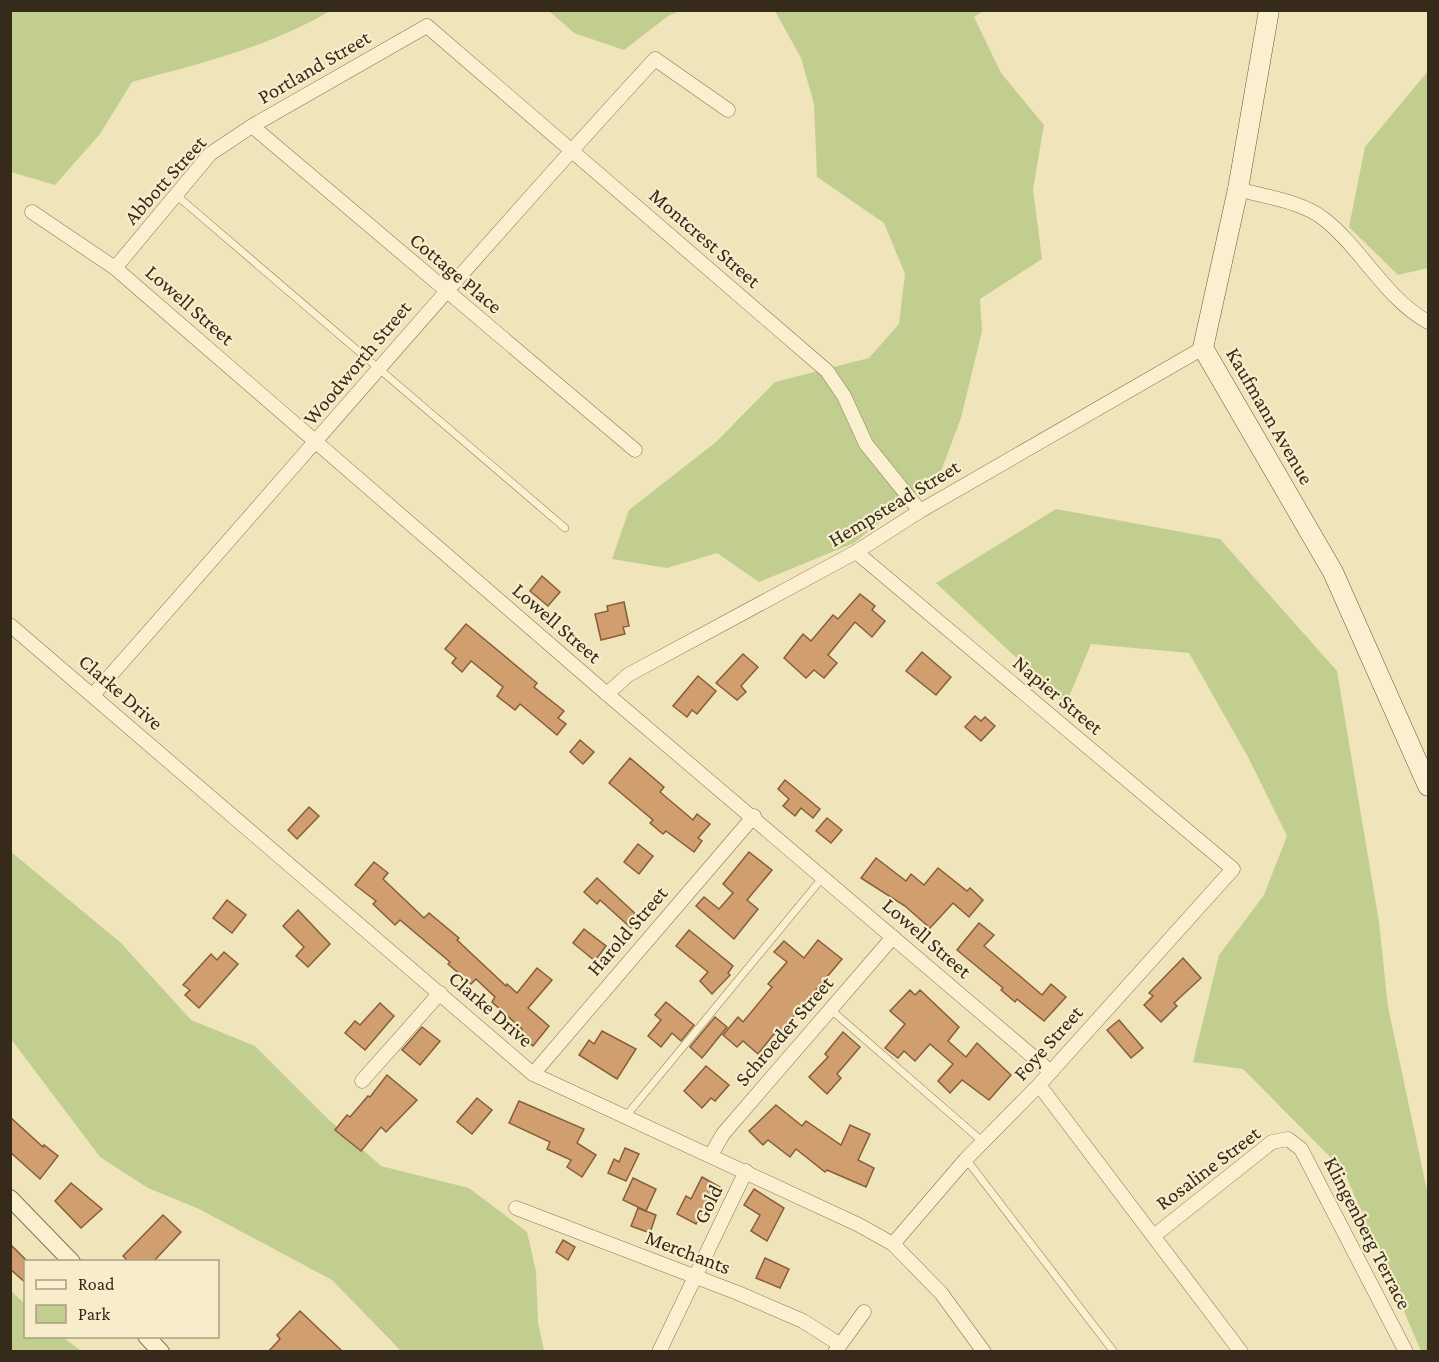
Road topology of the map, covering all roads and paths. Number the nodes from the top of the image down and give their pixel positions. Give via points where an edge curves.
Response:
1 (1269, 10) edge
2 (428, 26) joint
3 (728, 110) dead end
4 (252, 126) junction
5 (571, 151) junction
6 (1238, 189) junction
7 (176, 195) junction
8 (32, 212) dead end
9 (115, 268) junction
10 (446, 291) junction
11 (1428, 322) edge
12 (1203, 348) junction
13 (380, 369) junction
14 (316, 443) junction
15 (635, 450) dead end
16 (920, 511) junction
17 (565, 528) dead end
18 (856, 552) junction
19 (10, 625) edge
20 (607, 694) junction
21 (93, 695) junction
22 (1428, 786) edge
23 (754, 816) junction
24 (1233, 869) joint
25 (823, 877) junction
26 (893, 937) junction
27 (440, 993) junction
28 (830, 1009) junction
29 (1051, 1072) junction
30 (533, 1074) junction
31 (362, 1081) dead end
32 (1039, 1085) junction
33 (626, 1116) junction
34 (1288, 1139) joint
35 (983, 1142) junction
36 (711, 1155) junction
37 (966, 1159) junction
38 (746, 1172) junction
39 (10, 1198) edge
40 (516, 1208) dead end
41 (1155, 1235) junction
42 (893, 1244) junction
43 (70, 1260) edge
44 (695, 1278) junction
45 (864, 1312) dead end
46 (148, 1338) edge
47 (837, 1348) edge
48 (161, 1352) edge
49 (659, 1352) edge
50 (984, 1352) edge
51 (1114, 1352) edge
52 (1242, 1352) edge
53 (1406, 1352) edge

1 - 6 main road, Kaufmann Avenue
2 - 4 street, Portland Street
2 - 5 street, Montcrest Street
3 - 5 street, Woodworth Street via 655,59
4 - 7 street, Abbott Street via 210,154
4 - 10 street, Cottage Place
5 - 10 street, Woodworth Street
5 - 16 street, Montcrest Street via 827,371 844,396 866,444
6 - 11 street via 1304,208 1324,219 1399,300
6 - 12 main road, Kaufmann Avenue
7 - 9 street, Abbott Street
7 - 13 lane
8 - 9 street, Lowell Street
9 - 14 street, Lowell Street
10 - 13 street, Woodworth Street
10 - 15 street, Cottage Place
12 - 16 street, Hempstead Street
12 - 22 main road, Kaufmann Avenue via 1333,572
13 - 14 street, Woodworth Street
13 - 17 lane
14 - 20 street, Lowell Street
14 - 21 street, Woodworth Street
16 - 18 street, Hempstead Street
18 - 20 street, Hempstead Street via 628,675
18 - 24 street, Napier Street
19 - 21 street, Clarke Drive
20 - 23 street, Lowell Street
21 - 27 street, Clarke Drive
23 - 25 street, Lowell Street
23 - 30 street, Harold Street
24 - 29 street, Foye Street
25 - 26 street, Lowell Street
25 - 33 lane
26 - 28 street, Schroeder Street
26 - 29 street, Lowell Street
27 - 30 street, Clarke Drive
27 - 31 street
28 - 35 lane
28 - 36 street, Schroeder Street via 723,1134
29 - 32 street, Foye Street
30 - 33 street, Clarke Drive
32 - 35 street, Foye Street
32 - 41 street
33 - 36 street, Clarke Drive
34 - 41 street, Rosaline Street via 1272,1142
34 - 53 street, Klingenberg Terrace via 1301,1149
35 - 37 street, Foye Street
36 - 38 street, Clarke Drive
37 - 42 street, Foye Street
37 - 51 lane
38 - 42 street, Clarke Drive
38 - 44 street, Gold
39 - 43 street
40 - 44 street, Merchants
41 - 52 street
42 - 50 street, Clarke Drive via 941,1293
44 - 47 street, Merchants via 803,1321
44 - 49 street, Gold
45 - 47 street
46 - 48 street

